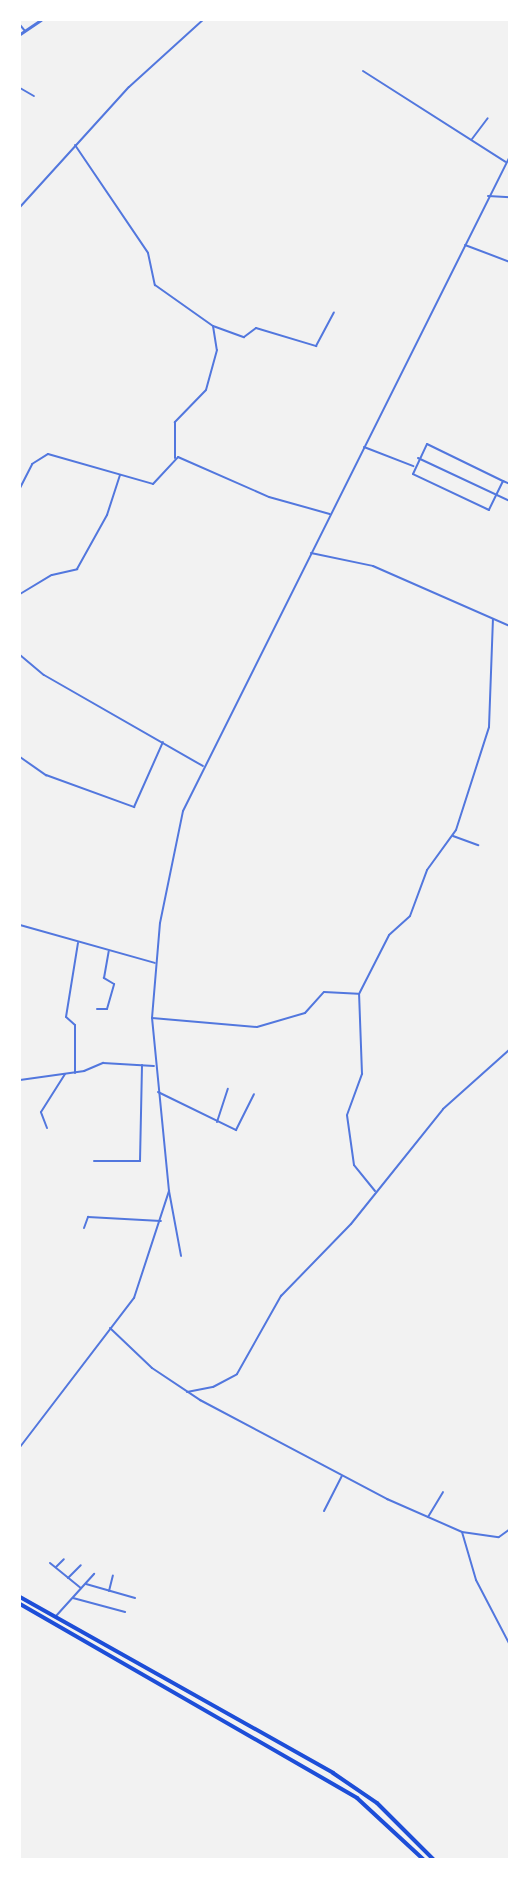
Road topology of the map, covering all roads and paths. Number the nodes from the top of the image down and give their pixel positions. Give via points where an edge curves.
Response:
1 (40, 20) edge
2 (203, 20) edge
3 (20, 26) edge
4 (25, 31) junction
5 (20, 34) edge
6 (363, 71) dead end
7 (20, 88) edge
8 (34, 96) dead end
9 (488, 118) dead end
10 (472, 139) junction
11 (75, 145) junction
12 (510, 156) edge
13 (506, 162) junction
14 (488, 196) junction
15 (510, 197) edge
16 (20, 207) edge
17 (464, 244) junction
18 (510, 262) edge
19 (334, 312) dead end
20 (213, 326) junction
21 (364, 447) junction
22 (175, 458) junction
23 (418, 458) junction
24 (413, 466) junction
25 (120, 475) junction
26 (503, 481) junction
27 (510, 484) edge
28 (20, 488) edge
29 (496, 494) junction
30 (510, 501) edge
31 (330, 514) junction
32 (310, 554) junction
33 (20, 594) edge
34 (493, 619) junction
35 (510, 626) edge
36 (20, 657) edge
37 (163, 742) junction
38 (20, 757) edge
39 (203, 766) junction
40 (453, 836) junction
41 (478, 845) dead end
42 (20, 925) edge
43 (78, 943) junction
44 (109, 951) junction
45 (156, 963) junction
46 (359, 994) junction
47 (97, 1009) dead end
48 (152, 1018) junction
49 (510, 1049) edge
50 (142, 1065) junction
51 (155, 1066) junction
52 (75, 1073) junction
53 (66, 1074) junction
54 (20, 1080) edge
55 (228, 1089) dead end
56 (158, 1092) junction
57 (254, 1094) dead end
58 (217, 1122) junction
59 (47, 1128) dead end
60 (94, 1161) dead end
61 (169, 1191) junction
62 (375, 1191) junction
63 (161, 1221) junction
64 (84, 1228) dead end
65 (181, 1256) dead end
66 (110, 1328) junction
67 (187, 1392) junction
68 (20, 1447) edge
69 (342, 1476) junction
70 (443, 1492) dead end
71 (324, 1510) dead end
72 (428, 1517) junction
73 (510, 1529) edge
74 (462, 1532) junction
75 (64, 1559) dead end
76 (50, 1563) dead end
77 (81, 1565) dead end
78 (55, 1568) junction
79 (94, 1574) dead end
80 (114, 1575) dead end
81 (68, 1578) junction
82 (86, 1584) junction
83 (82, 1589) junction
84 (109, 1591) junction
85 (20, 1597) edge
86 (73, 1598) junction
87 (135, 1598) dead end
88 (20, 1604) edge
89 (40, 1608) junction
90 (125, 1612) dead end
91 (37, 1613) junction
92 (56, 1616) junction
93 (510, 1645) edge
94 (209, 1702) junction
95 (206, 1709) junction
96 (424, 1860) edge
97 (434, 1860) edge

1 - 4 street
2 - 11 street
3 - 4 street
4 - 5 street
6 - 10 street
7 - 8 street
9 - 10 street
10 - 13 street
11 - 16 street
11 - 20 street via 148,253 155,285
12 - 13 street
13 - 14 street
14 - 15 street
14 - 17 street
17 - 18 street
17 - 21 street
19 - 20 street via 316,346 256,328 244,337
20 - 22 street via 217,350 206,390 176,422
21 - 24 street
21 - 31 street
22 - 25 street via 155,483
22 - 31 street via 269,497
23 - 24 street
23 - 26 street via 428,444
23 - 29 street
24 - 29 street via 412,474 489,510
25 - 28 street via 52,454 32,464
25 - 33 street via 107,515 77,569 52,576
26 - 27 street
26 - 29 street
29 - 30 street
31 - 32 street
32 - 34 street via 373,566
32 - 39 street
34 - 35 street
34 - 40 street via 489,727
36 - 37 street
37 - 38 street via 134,807 46,775
37 - 39 street
39 - 45 street via 178,831
40 - 41 street
40 - 46 street via 427,870 410,916 389,935
42 - 43 street
43 - 44 street
43 - 52 street via 66,1017 75,1025
44 - 45 street
44 - 47 street via 104,978 114,984 107,1009
45 - 48 street
46 - 48 street via 324,992 305,1013 252,1028
46 - 62 street via 362,1074 347,1115 354,1165
48 - 51 street
49 - 62 street via 443,1109 417,1149
50 - 51 street
50 - 52 street via 103,1063
50 - 60 street via 140,1161
51 - 56 street
52 - 53 street
53 - 54 street
53 - 59 street via 41,1112
55 - 58 street
56 - 58 street via 181,1099
56 - 61 street
57 - 58 street via 240,1129
61 - 63 street
61 - 65 street
62 - 67 street via 272,1308 237,1374 213,1387
63 - 64 street via 88,1217
63 - 66 street via 140,1286
66 - 67 street
66 - 68 street
67 - 69 street
69 - 71 street
69 - 72 street
70 - 72 street
72 - 74 street
73 - 74 street via 499,1537
74 - 93 street via 476,1580
75 - 78 street
76 - 78 street
77 - 81 street
78 - 81 street
79 - 82 street
80 - 84 street
81 - 83 street
82 - 83 street
82 - 84 street
83 - 86 street
84 - 87 street
85 - 89 highway
86 - 90 street
86 - 92 street
88 - 91 highway
89 - 91 highway
89 - 92 highway
91 - 95 highway
92 - 94 highway
94 - 95 highway
94 - 97 highway via 357,1788
95 - 96 highway via 363,1801

